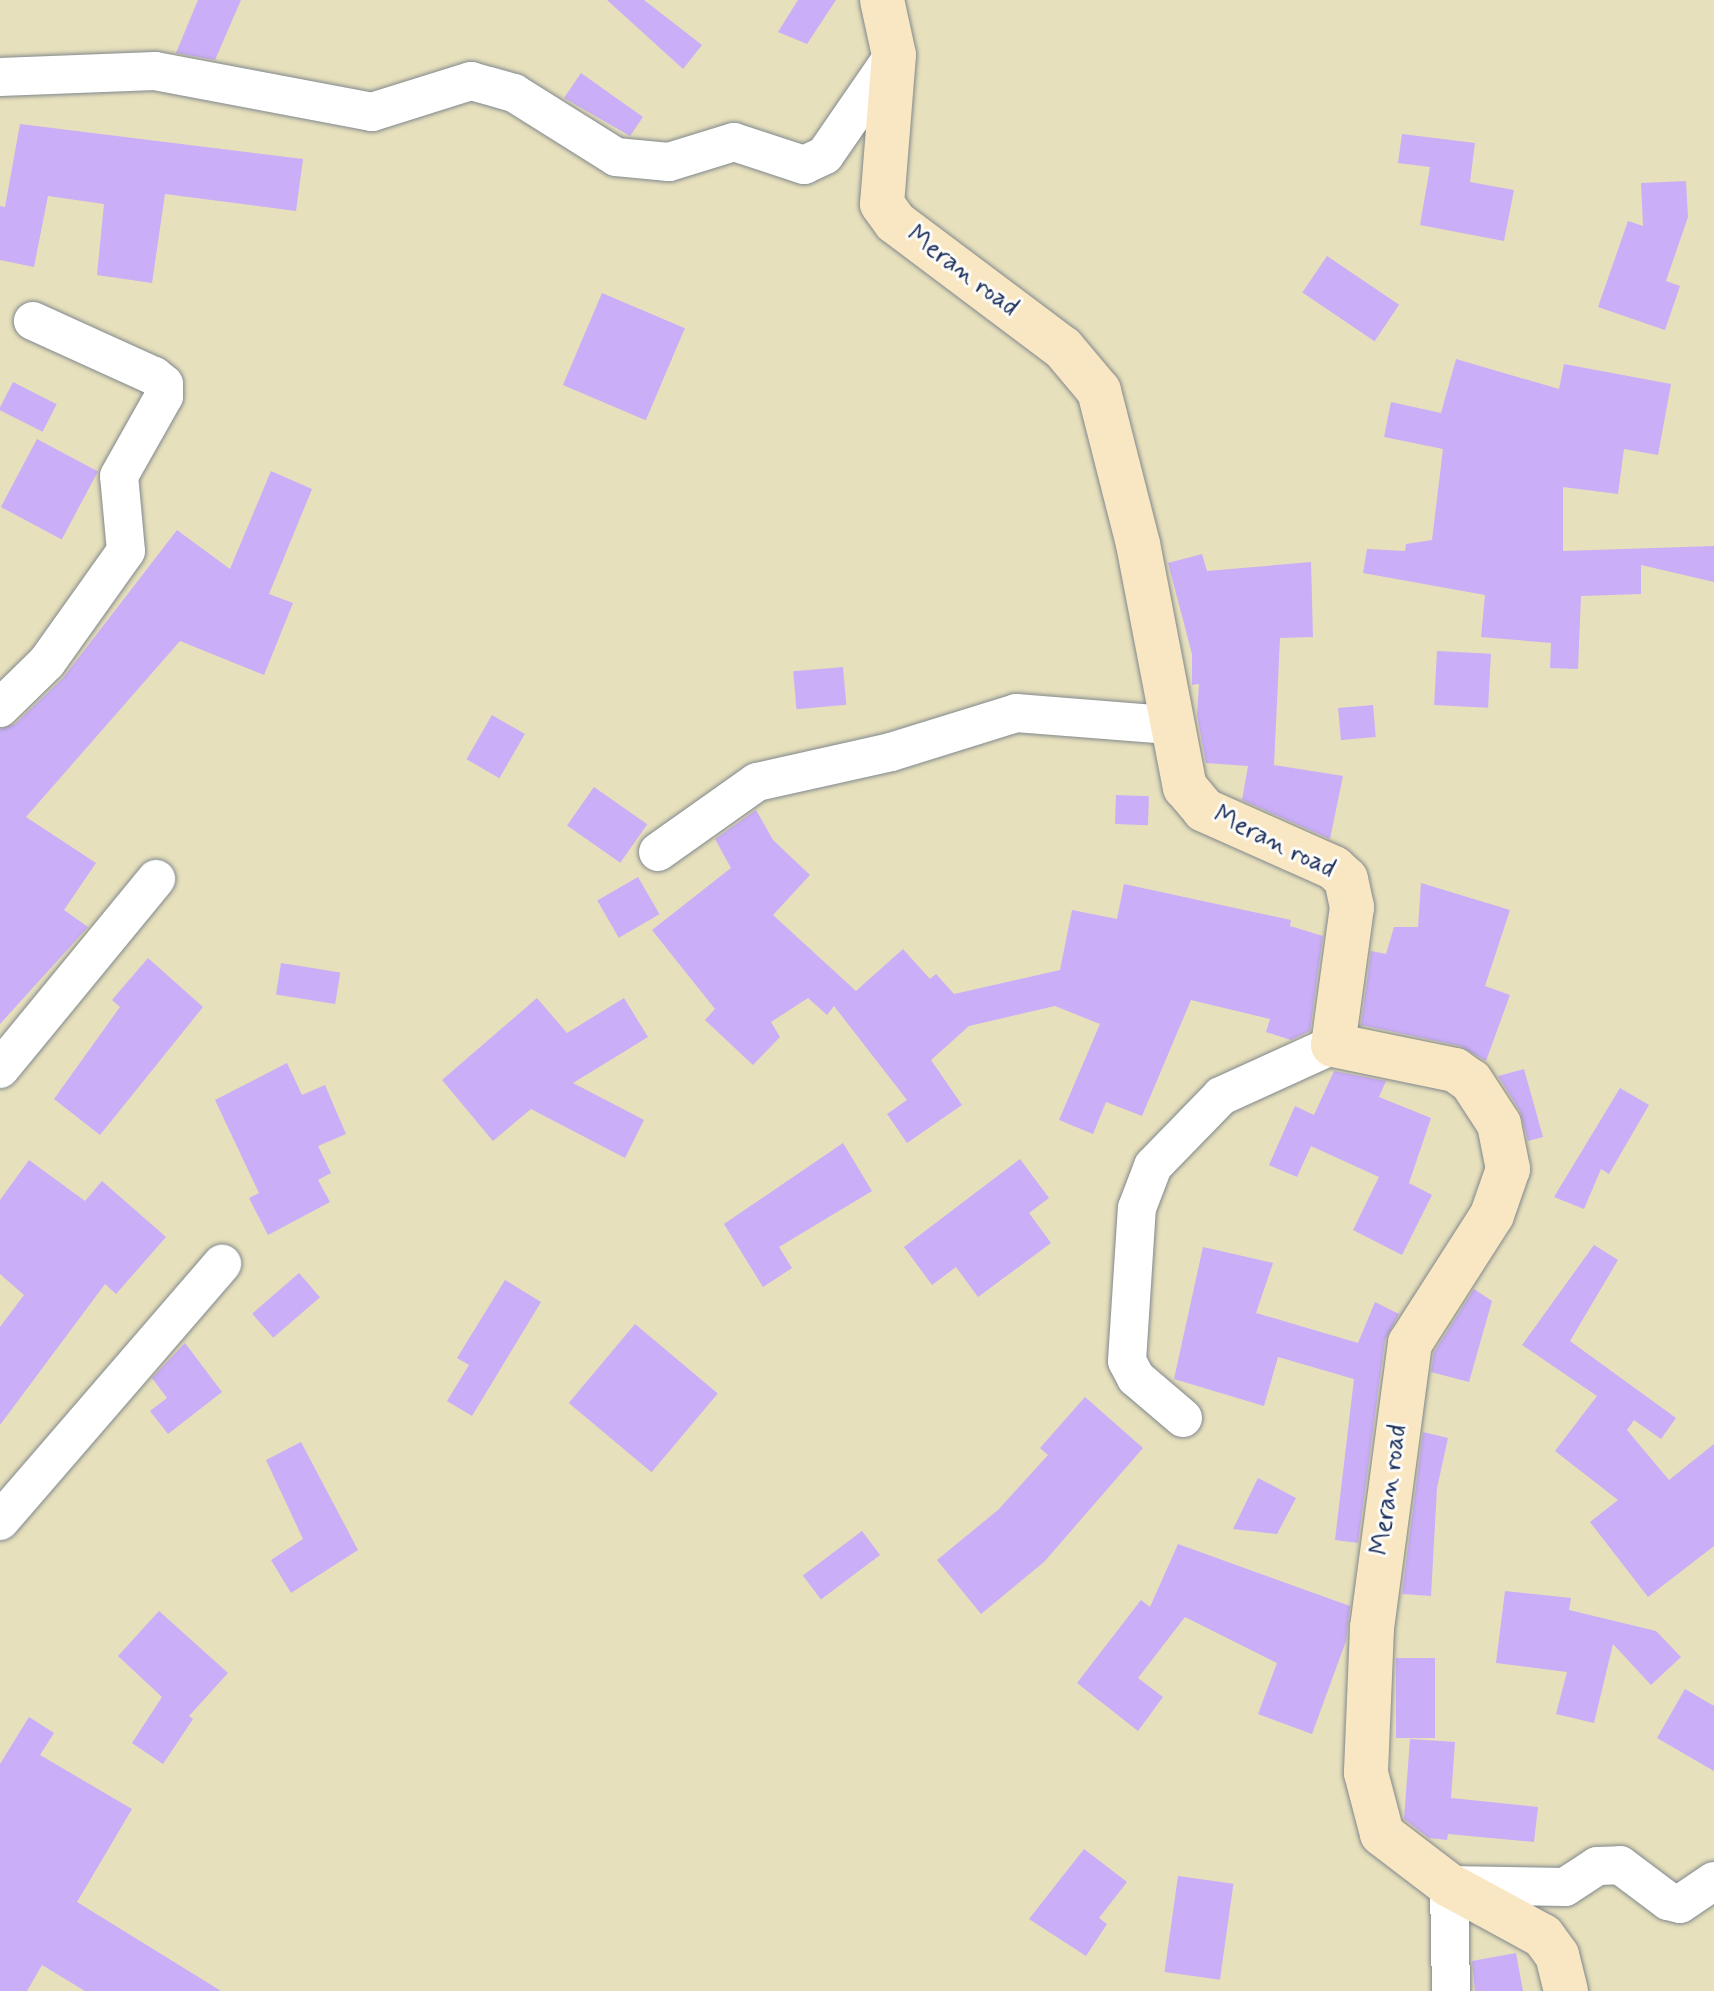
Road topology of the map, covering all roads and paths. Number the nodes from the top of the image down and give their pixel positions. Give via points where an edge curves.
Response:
1 (892, 20) edge
2 (0, 77) edge
3 (33, 321) dead end
4 (0, 708) edge
5 (1170, 725) junction
6 (658, 852) dead end
7 (156, 879) dead end
8 (1333, 1045) junction
9 (0, 1069) edge
10 (222, 1264) dead end
11 (1183, 1418) dead end
12 (0, 1521) edge
13 (1714, 1881) edge
14 (1449, 1885) junction
15 (1451, 1991) edge
16 (1566, 1991) edge

1 - 2 street via 825,155 804,165 734,142 669,162 616,157 514,93 471,81 372,112 155,71
1 - 5 street, Meran road via 882,204 895,222 1063,348 1099,391 1138,544
3 - 4 street via 154,376 164,384 164,396 119,476 126,551 47,662
5 - 6 street via 1016,713 891,752 757,782
5 - 8 street, Meran road via 1185,787 1204,810 1334,868 1346,879 1352,907
7 - 9 street
8 - 11 street via 1221,1096 1153,1166 1137,1208 1127,1361 1136,1378
8 - 14 street, Meran road via 1455,1070 1471,1081 1499,1124 1508,1169 1492,1215 1410,1343 1372,1628 1370,1799 1382,1834
10 - 12 street
13 - 14 street via 1680,1904 1620,1865 1597,1866 1565,1887
14 - 15 street
14 - 16 street, Meran road via 1543,1936 1557,1955

